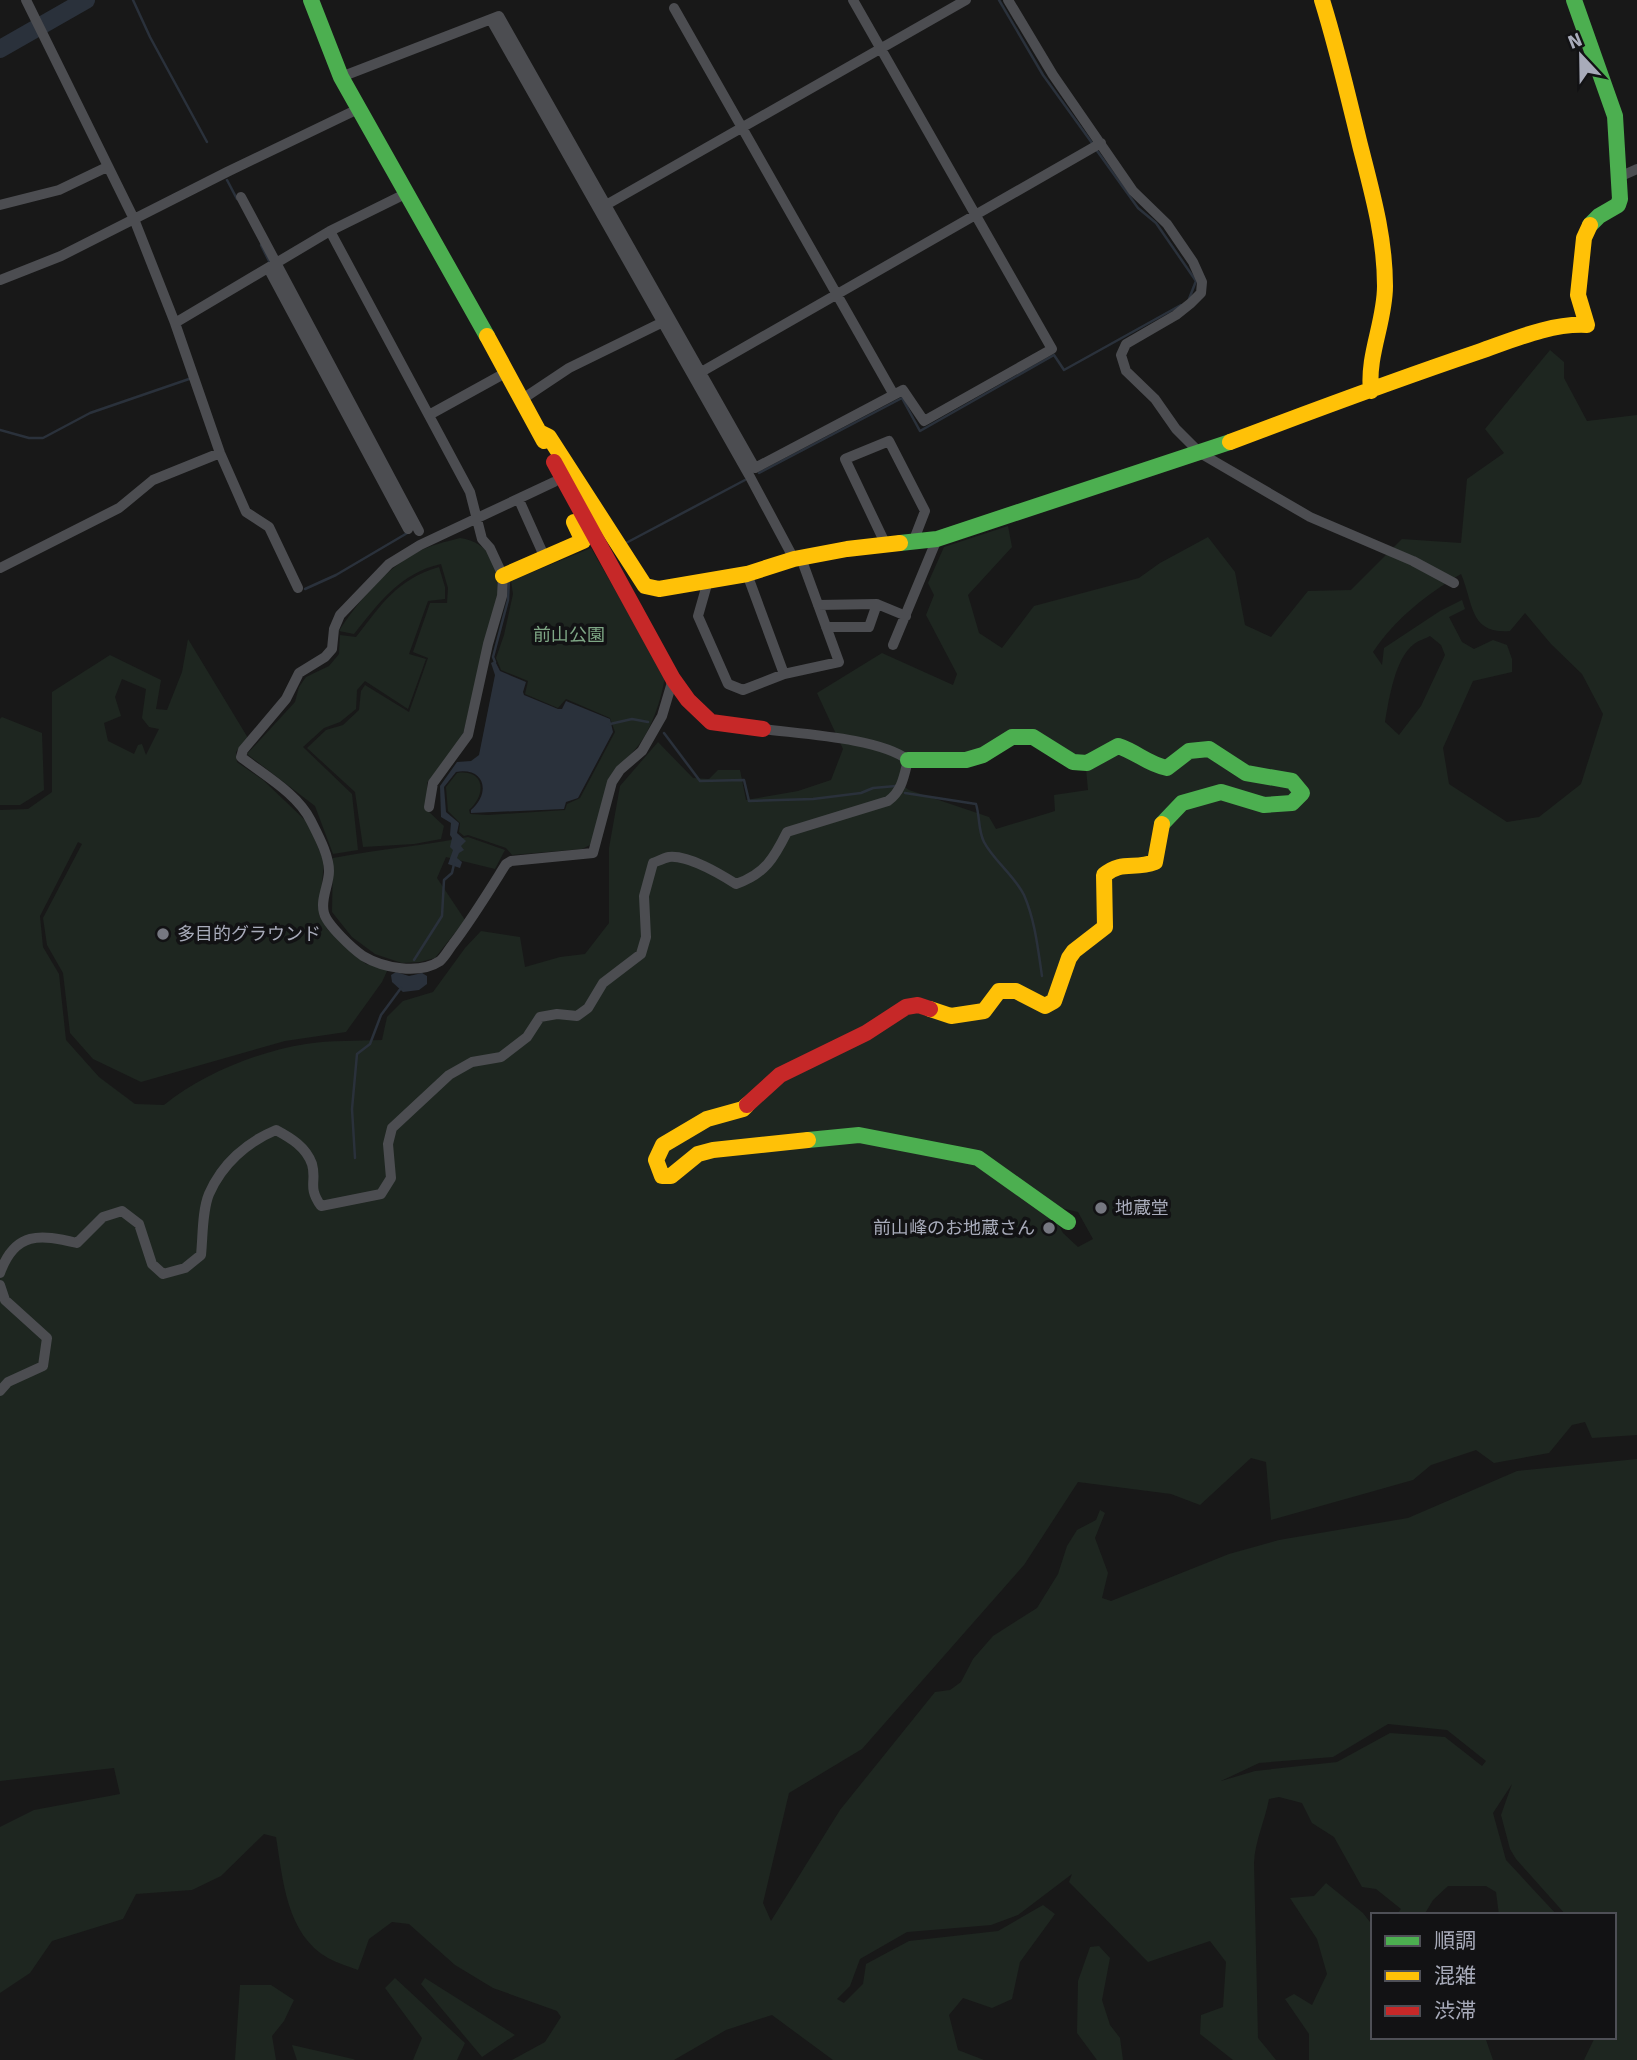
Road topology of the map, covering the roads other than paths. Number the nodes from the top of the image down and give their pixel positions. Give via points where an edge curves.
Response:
1 (26, 0) edge
2 (312, 0) edge
3 (853, 0) edge
4 (966, 0) edge
5 (1008, 0) edge
6 (1322, 0) edge
7 (1574, 0) edge
8 (674, 8) dead end
9 (491, 20) junction
10 (881, 49) junction
11 (341, 77) junction
12 (358, 109) junction
13 (742, 128) junction
14 (1100, 144) junction
15 (107, 167) junction
16 (1637, 169) edge
17 (1619, 177) junction
18 (405, 194) junction
19 (241, 197) dead end
20 (0, 205) edge
21 (606, 205) junction
22 (975, 215) junction
23 (134, 219) junction
24 (330, 231) junction
25 (272, 266) junction
26 (0, 280) edge
27 (836, 295) junction
28 (663, 322) junction
29 (175, 323) junction
30 (507, 372) junction
31 (698, 375) junction
32 (1370, 391) junction
33 (894, 395) junction
34 (521, 400) junction
35 (429, 415) junction
36 (539, 432) junction
37 (220, 453) junction
38 (1200, 453) junction
39 (554, 482) junction
40 (519, 500) junction
41 (477, 519) junction
42 (414, 531) dead end
43 (937, 539) junction
44 (913, 542) junction
45 (886, 545) junction
46 (545, 558) junction
47 (797, 558) junction
48 (0, 568) edge
49 (747, 574) junction
50 (503, 576) junction
51 (708, 581) junction
52 (1454, 583) dead end
53 (298, 588) dead end
54 (877, 604) junction
55 (818, 605) junction
56 (906, 616) junction
57 (826, 627) junction
58 (893, 645) dead end
59 (784, 674) junction
60 (673, 679) junction
61 (763, 729) joint
62 (908, 760) junction
63 (429, 807) dead end
64 (1068, 1222) dead end
65 (0, 1273) edge
66 (0, 1285) edge
67 (0, 1391) edge

1 - 15 street
2 - 11 street
3 - 10 street
4 - 10 street
5 - 14 street
6 - 32 street via 1382,232 1385,287 1369,372
7 - 17 street via 1615,116
8 - 13 street
9 - 11 street
9 - 21 street via 499,16
9 - 28 street
10 - 13 street
10 - 22 street
11 - 12 street
12 - 18 street
12 - 23 street
13 - 21 street
13 - 27 street
14 - 22 street
14 - 38 street via 1133,191 1167,224 1202,282 1201,293 1191,303 1126,344 1121,355 1126,371
15 - 20 street via 59,190
15 - 23 street
16 - 17 street
17 - 32 street via 1618,205 1599,216 1584,238 1578,295 1587,325 1540,331
18 - 24 street
18 - 30 street
19 - 25 street
21 - 31 street
22 - 27 street
22 - 33 street via 1052,349 924,421 903,390
23 - 26 street
23 - 29 street
24 - 25 street
24 - 35 street
25 - 29 street
25 - 42 street
27 - 31 street
27 - 33 street
28 - 31 street
28 - 34 street via 569,368
29 - 37 street
30 - 34 street
30 - 35 street
31 - 33 street via 755,467
31 - 47 street
32 - 38 street
34 - 36 street
35 - 41 street via 470,492
36 - 39 street via 535,440
36 - 51 street via 549,437 645,586 659,589
36 - 60 street
37 - 48 street via 153,480 119,508
37 - 53 street via 246,512 269,527
38 - 43 street
38 - 52 street via 1310,517
39 - 40 street
39 - 46 street via 583,541
40 - 41 street
40 - 46 street
41 - 50 street via 482,539
41 - 60 street via 389,564 340,615 332,649 299,673 286,699 240,757 279,786 310,819 328,861 324,913 354,949 398,968 415,969 440,961 506,864 593,853 612,782 642,751 662,716
43 - 44 street
43 - 56 street
44 - 45 street
44 - 45 street via 925,511 889,440 845,459
45 - 47 street
46 - 50 street
47 - 49 street
47 - 55 street
49 - 51 street
49 - 59 street
50 - 63 street via 468,735 433,783
51 - 59 street via 698,615 727,684 743,690
54 - 55 street
54 - 56 street
54 - 57 street via 869,627
55 - 57 street
56 - 58 street
57 - 59 street via 839,663
60 - 61 street via 710,722
61 - 62 street via 857,742 899,753
62 - 64 street via 966,760 1012,737 1033,737 1073,762 1087,763 1118,746 1151,765 1167,768 1189,751 1209,748 1246,773 1292,781 1302,793 1292,803 1264,804 1220,792 1182,803 1162,823 1155,862 1115,866 1104,875 1105,927 1069,958 1054,1001 1045,1006 1016,991 999,991 984,1010 951,1016 918,1005 906,1007 866,1033 780,1075 743,1109 707,1119 663,1145 656,1160 663,1175 671,1176 698,1154 713,1150 875,1137 978,1157
62 - 65 street via 892,799 787,832 774,858 752,878 736,884 690,861 669,857 653,863 644,896 646,937 641,954 603,983 588,1008 577,1016 540,1017 527,1037 501,1056 472,1062 449,1075 392,1128 388,1144 391,1178 381,1194 321,1206 313,1194 312,1164 297,1141 276,1130 232,1158 209,1195 201,1255 185,1268 163,1274 152,1264 139,1223 122,1211 103,1217 78,1244 50,1237 26,1239 7,1254
66 - 67 street via 5,1300 47,1338 43,1366 8,1382

